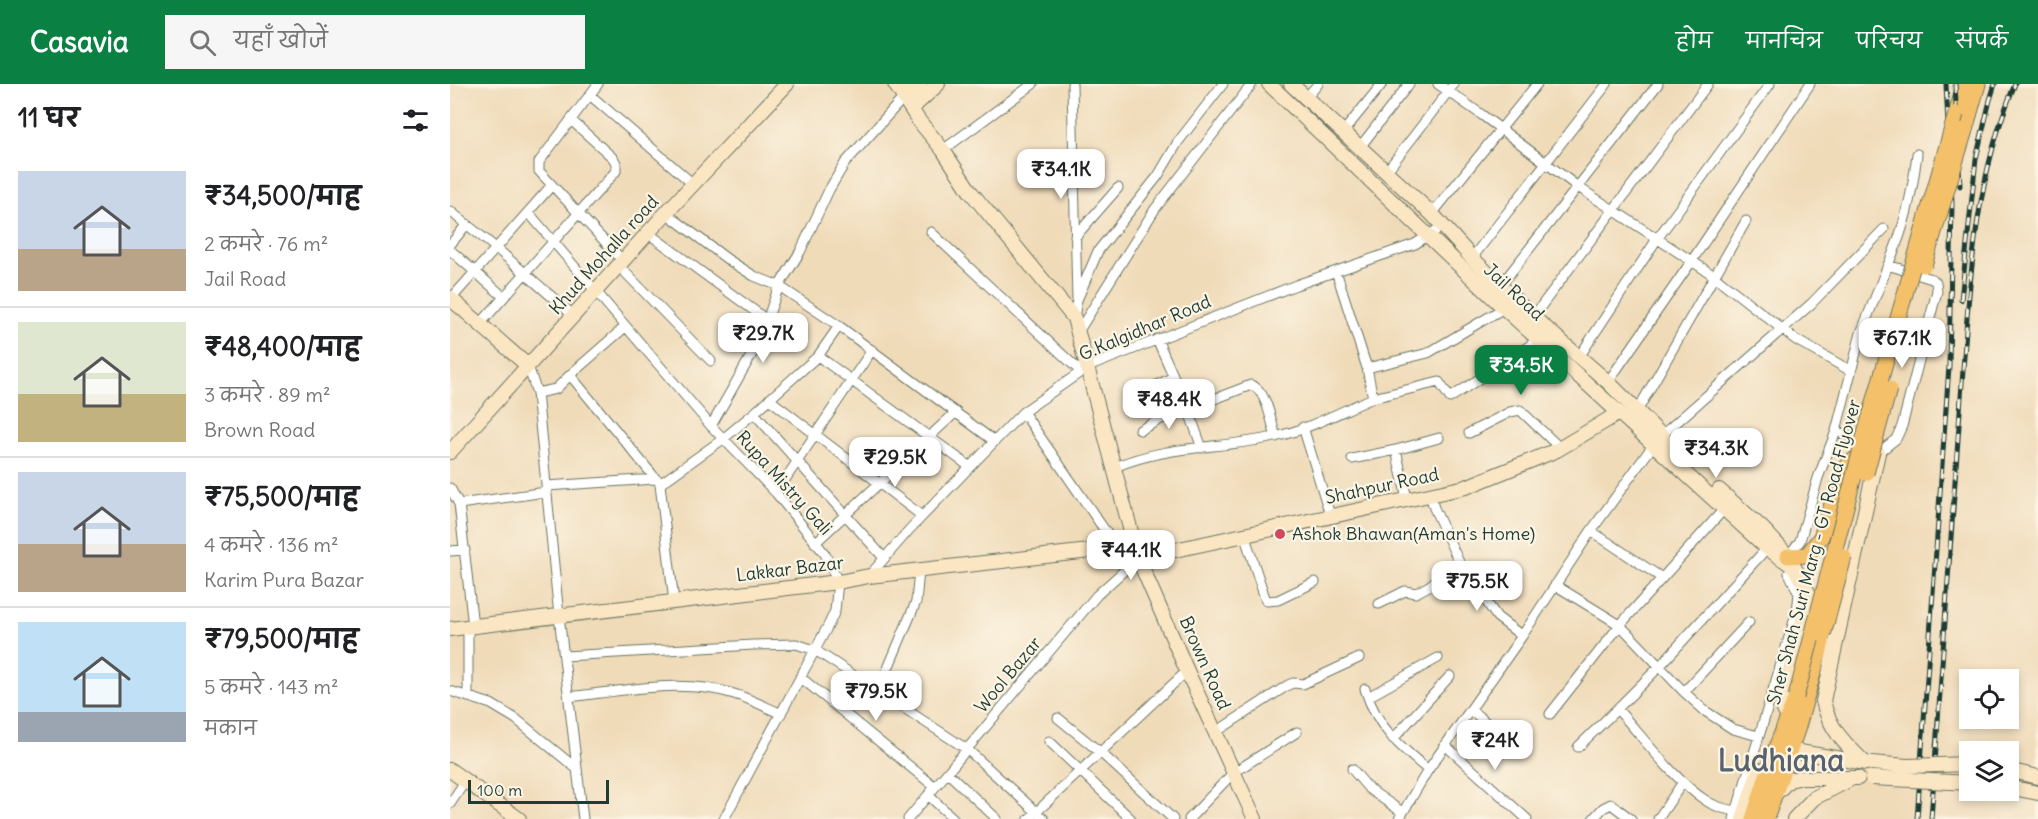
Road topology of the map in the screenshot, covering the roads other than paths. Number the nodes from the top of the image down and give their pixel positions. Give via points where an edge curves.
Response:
1 (598, 84) edge
2 (787, 84) edge
3 (895, 84) edge
4 (920, 84) edge
5 (938, 84) edge
6 (1034, 84) edge
7 (1072, 84) edge
8 (1223, 84) edge
9 (1252, 84) edge
10 (1269, 84) edge
11 (1292, 84) edge
12 (1318, 84) edge
13 (1382, 84) edge
14 (1409, 84) edge
15 (1437, 84) edge
16 (1537, 84) edge
17 (1607, 84) edge
18 (1658, 84) edge
19 (1708, 84) edge
20 (1770, 84) edge
21 (1810, 84) edge
22 (1965, 84) edge
23 (1978, 84) edge
24 (1451, 88) edge
25 (590, 95) junction
26 (1306, 98) junction
27 (908, 102) junction
28 (571, 120) junction
29 (1501, 129) junction
30 (1344, 131) junction
31 (1360, 147) junction
32 (943, 150) junction
33 (1917, 154) dead end
34 (1546, 162) junction
35 (1386, 172) junction
36 (693, 184) junction
37 (552, 185) junction
38 (1578, 187) junction
39 (1118, 188) dead end
40 (450, 211) edge
41 (1612, 211) junction
42 (528, 212) junction
43 (666, 213) junction
44 (1432, 214) junction
45 (578, 216) junction
46 (1746, 221) dead end
47 (467, 224) junction
48 (1443, 226) junction
49 (1884, 229) dead end
50 (648, 232) junction
51 (932, 232) dead end
52 (1430, 236) junction
53 (1075, 237) junction
54 (1657, 239) junction
55 (553, 242) junction
56 (450, 245) edge
57 (496, 248) junction
58 (450, 250) edge
59 (1472, 258) junction
60 (1692, 262) junction
61 (621, 264) junction
62 (1888, 265) junction
63 (1336, 271) junction
64 (475, 272) junction
65 (526, 274) junction
66 (1713, 275) junction
67 (1501, 285) junction
68 (778, 286) junction
69 (595, 292) junction
70 (504, 297) junction
71 (1077, 300) junction
72 (451, 301) edge
73 (1504, 308) junction
74 (574, 316) junction
75 (1533, 317) junction
76 (1074, 318) junction
77 (767, 320) junction
78 (481, 323) junction
79 (839, 326) junction
80 (625, 327) junction
81 (1781, 329) junction
82 (1078, 332) junction
83 (1156, 339) junction
84 (1538, 340) junction
85 (872, 350) junction
86 (818, 356) junction
87 (1579, 357) junction
88 (711, 361) dead end
89 (528, 366) junction
90 (1367, 369) junction
91 (1085, 370) junction
92 (1851, 371) junction
93 (570, 375) junction
94 (1173, 377) junction
95 (852, 381) junction
96 (1608, 382) junction
97 (537, 393) junction
98 (1373, 398) junction
99 (769, 399) junction
100 (1130, 399) dead end
101 (1187, 408) junction
102 (956, 412) junction
103 (1023, 412) junction
104 (754, 413) junction
105 (1619, 413) junction
106 (1636, 413) junction
107 (711, 426) junction
108 (1303, 427) junction
109 (1140, 430) dead end
110 (1836, 431) junction
111 (1469, 433) dead end
112 (815, 434) junction
113 (929, 436) junction
114 (1276, 437) junction
115 (1439, 438) dead end
116 (723, 439) junction
117 (1657, 440) junction
118 (994, 441) junction
119 (1202, 448) junction
120 (1560, 448) junction
121 (1396, 450) junction
122 (1876, 450) junction
123 (450, 452) edge
124 (1860, 455) junction
125 (798, 459) junction
126 (1352, 459) dead end
127 (969, 466) junction
128 (1115, 467) junction
129 (658, 481) junction
130 (879, 484) junction
131 (450, 488) edge
132 (546, 489) junction
133 (776, 493) junction
134 (1430, 494) junction
135 (1407, 499) junction
136 (459, 504) junction
137 (1725, 508) junction
138 (845, 515) junction
139 (1330, 515) junction
140 (922, 516) junction
141 (1591, 531) junction
142 (1244, 534) junction
143 (815, 543) junction
144 (1117, 548) junction
145 (1767, 548) junction
146 (465, 550) junction
147 (450, 551) edge
148 (1136, 552) junction
149 (884, 558) junction
150 (1794, 560) junction
151 (1459, 562) junction
152 (919, 571) junction
153 (869, 576) junction
154 (1662, 578) junction
155 (838, 582) junction
156 (1314, 582) dead end
157 (1555, 585) junction
158 (674, 602) junction
159 (1379, 604) dead end
160 (559, 616) junction
161 (1749, 622) dead end
162 (1620, 625) junction
163 (470, 626) junction
164 (450, 629) edge
165 (1522, 636) junction
166 (815, 650) junction
167 (565, 656) junction
168 (1438, 657) dead end
169 (1359, 658) dead end
170 (1823, 665) junction
171 (1659, 667) junction
172 (1187, 671) junction
173 (1450, 676) dead end
174 (800, 677) junction
175 (878, 692) junction
176 (1684, 692) junction
177 (451, 693) edge
178 (468, 697) junction
179 (569, 697) junction
180 (1617, 709) junction
181 (1471, 710) junction
182 (781, 714) junction
183 (1550, 714) dead end
184 (1058, 717) dead end
185 (1789, 719) junction
186 (1216, 732) junction
187 (1297, 732) dead end
188 (1758, 736) junction
189 (1393, 739) junction
190 (1049, 741) dead end
191 (1445, 745) junction
192 (1578, 747) dead end
193 (1783, 749) junction
194 (968, 750) junction
195 (1100, 752) junction
196 (1523, 753) dead end
197 (1864, 762) junction
198 (1959, 764) edge
199 (577, 769) junction
200 (1352, 769) dead end
201 (1783, 769) junction
202 (450, 770) edge
203 (1428, 770) junction
204 (1759, 770) joint
205 (1081, 771) junction
206 (948, 773) junction
207 (1233, 773) junction
208 (2019, 773) edge
209 (1859, 777) junction
210 (2038, 777) edge
211 (466, 780) junction
212 (1683, 782) junction
213 (1959, 782) edge
214 (935, 787) junction
215 (2019, 789) edge
216 (2038, 793) edge
217 (928, 795) junction
218 (1774, 795) junction
219 (450, 804) edge
220 (1400, 816) edge
221 (1738, 816) edge
222 (1037, 817) edge
223 (1126, 817) edge
224 (519, 819) edge
225 (583, 819) edge
226 (724, 819) edge
227 (909, 819) edge
228 (954, 819) edge
229 (997, 819) edge
230 (1173, 819) edge
231 (1189, 819) edge
232 (1255, 819) edge
233 (1527, 819) edge
234 (1593, 819) edge
235 (1631, 819) edge
236 (1658, 819) edge
237 (1754, 819) edge
238 (1766, 819) edge
239 (1775, 819) edge
240 (1794, 819) edge

1 - 25 street
2 - 36 street, Khud Mohalla road
3 - 27 street, Brown Road
4 - 27 street
5 - 27 street
6 - 32 street
7 - 53 street
8 - 71 street via 1178,142 1158,176 1098,250
9 - 82 street via 1155,209
10 - 52 street, Jail Road
11 - 26 street, Jail Road
12 - 26 street
13 - 30 street
14 - 31 street
15 - 24 street
16 - 29 street
17 - 34 street
18 - 38 street
19 - 41 street
20 - 54 street
21 - 60 street
22 - 124 main road, Sher Shah Suri Marg - GT Road Flyover, bridge
23 - 170 main road, Sher Shah Suri Marg - GT Road Flyover, bridge via 1874,443
24 - 29 street
24 - 35 street
25 - 28 street
25 - 36 street
26 - 30 street, Jail Road
27 - 32 street, Brown Road
27 - 68 street via 844,163 800,252
28 - 37 street via 538,165
28 - 45 street via 617,167
29 - 34 street
29 - 44 street
30 - 31 street, Jail Road
31 - 35 street, Jail Road
32 - 76 street, Brown Road via 970,191
33 - 62 street via 1907,219
34 - 38 street
34 - 59 street
35 - 44 street, Jail Road
36 - 43 street, Khud Mohalla road
37 - 42 street
37 - 45 street
38 - 41 street
38 - 67 street
39 - 53 street
40 - 47 street
41 - 54 street
41 - 75 street
42 - 55 street, Rupa Mistry Gali
42 - 57 street
43 - 50 street, Khud Mohalla road
43 - 68 street via 727,259
44 - 48 street, Jail Road
45 - 55 street
45 - 61 street
46 - 66 street
47 - 56 street
47 - 57 street
48 - 52 street, G.Kalgidhar Road
48 - 59 street, Jail Road
49 - 81 street
50 - 61 street, Khud Mohalla road
50 - 77 street
51 - 91 street
52 - 63 street, G.Kalgidhar Road
52 - 73 street, Jail Road
53 - 71 street
54 - 60 street
54 - 87 street
55 - 65 street
55 - 69 street, Rupa Mistry Gali
57 - 64 street
57 - 65 street
58 - 64 street
59 - 67 street, Jail Road
60 - 66 street
60 - 96 street
61 - 69 street, Khud Mohalla road
61 - 88 street
62 - 92 street
62 - 122 street via 1932,279 1937,291 1900,431 1896,439
63 - 83 street, G.Kalgidhar Road
63 - 90 street
64 - 70 street
64 - 72 street
65 - 70 street
65 - 74 street
66 - 81 street
66 - 106 street
67 - 75 street, Jail Road
68 - 77 street
68 - 79 street
69 - 74 street, Khud Mohalla road
69 - 80 street, Rupa Mistry Gali
70 - 78 street
71 - 76 street
72 - 78 street
73 - 84 street, Jail Road
73 - 90 street via 1428,353
74 - 89 street, Khud Mohalla road
75 - 87 street, Jail Road
76 - 82 street, Brown Road
77 - 107 street via 748,363
78 - 89 street
79 - 85 street
79 - 86 street
80 - 93 street
80 - 107 street, Rupa Mistry Gali
81 - 92 street
81 - 117 street
82 - 91 street, Brown Road
83 - 91 street, G.Kalgidhar Road
83 - 94 street
84 - 98 street via 1451,398 1439,382
84 - 105 street, Jail Road
85 - 95 street
85 - 102 street
86 - 95 street
86 - 99 street
87 - 96 street, Jail Road
89 - 97 street
89 - 123 street, Khud Mohalla road
90 - 98 street
91 - 103 street, G.Kalgidhar Road
91 - 128 street, Brown Road
92 - 110 street
93 - 97 street via 556,388
93 - 129 street
94 - 100 street
94 - 101 street
95 - 112 street
95 - 113 street
96 - 106 street, Jail Road
97 - 132 street
98 - 108 street
99 - 104 street
99 - 112 street
101 - 109 street
101 - 114 street via 1251,384 1263,395
101 - 119 street
102 - 113 street
102 - 118 street
103 - 118 street, G.Kalgidhar Road
103 - 144 street
104 - 116 street
104 - 125 street
105 - 117 street, Jail Road
105 - 120 street, Shahpur Road
106 - 117 street, Jail Road
107 - 116 street, Rupa Mistry Gali
108 - 114 street
108 - 139 street
110 - 122 street
110 - 150 street
111 - 120 street via 1520,410
112 - 125 street
112 - 130 street
113 - 127 street
113 - 130 street
114 - 119 street
115 - 121 street
116 - 129 street
116 - 133 street, Rupa Mistry Gali
117 - 137 street, Jail Road
117 - 141 street
117 - 150 street, Jail Road
118 - 127 street, G.Kalgidhar Road
119 - 128 street via 1146,455
120 - 134 street, Shahpur Road via 1467,487
121 - 126 street
121 - 135 street
122 - 170 street
124 - 150 main road via 1843,472 1815,547
124 - 185 main road, Sher Shah Suri Marg - GT Road Flyover, bridge
125 - 133 street
125 - 138 street
127 - 140 street, G.Kalgidhar Road
128 - 148 street, Brown Road
129 - 132 street
129 - 158 street
130 - 138 street
130 - 140 street
131 - 136 street
132 - 136 street
132 - 160 street
133 - 143 street, Rupa Mistry Gali
134 - 135 street, Shahpur Road
134 - 151 street
135 - 139 street, Shahpur Road
136 - 146 street
137 - 145 street, Jail Road
137 - 154 street
138 - 143 street
138 - 149 street
139 - 142 street, Shahpur Road
140 - 149 street, G.Kalgidhar Road
141 - 154 street
141 - 157 street
142 - 148 street, Shahpur Road
142 - 156 street via 1267,601 1278,600
143 - 155 street, Rupa Mistry Gali via 825,554
144 - 148 street, Lakkar Bazar
144 - 152 street, Lakkar Bazar
145 - 150 street, Jail Road
145 - 171 street
146 - 147 street
146 - 163 street
148 - 172 street, Brown Road
148 - 194 street, Wool Bazar
149 - 153 street, G.Kalgidhar Road
150 - 185 street via 1809,594 1787,688 1784,710
150 - 188 street via 1789,573 1799,594 1797,611
151 - 159 street via 1429,586 1414,593 1405,591
151 - 165 street via 1497,617
152 - 153 street, Lakkar Bazar
152 - 175 street via 916,602
153 - 155 street, Lakkar Bazar
154 - 162 street
155 - 158 street, Lakkar Bazar
155 - 166 street via 835,611
157 - 162 street
157 - 165 street
158 - 160 street, Lakkar Bazar
160 - 163 street, Lakkar Bazar
160 - 167 street
161 - 176 street
162 - 171 street
162 - 183 street
163 - 164 street, Lakkar Bazar
163 - 178 street
165 - 181 street
166 - 167 street via 796,645 753,645
166 - 174 street
166 - 175 street
167 - 179 street
168 - 189 street via 1366,693 1378,720
169 - 186 street via 1303,684 1288,685
170 - 193 main road, Sher Shah Suri Marg - GT Road Flyover via 1797,730
170 - 197 street via 1827,718
171 - 176 street
171 - 180 street
172 - 186 street, Brown Road
172 - 195 street
173 - 189 street
174 - 182 street
174 - 214 street
175 - 194 street
176 - 188 street via 1721,723
177 - 178 street
178 - 199 street via 516,719
179 - 182 street via 690,687 732,693
179 - 199 street
180 - 192 street
180 - 212 street
181 - 191 street
181 - 196 street
182 - 226 street
184 - 195 street
185 - 193 main road, Sher Shah Suri Marg - GT Road Flyover
186 - 207 street, Brown Road
187 - 207 street
188 - 221 street
189 - 203 street
190 - 205 street
191 - 203 street
191 - 233 street
193 - 197 street
193 - 201 main road
193 - 204 main road via 1761,761
193 - 237 main road
194 - 206 street, Wool Bazar
194 - 222 street
195 - 205 street
195 - 230 street
197 - 198 street, bridge
199 - 225 street
200 - 220 street
201 - 209 street
201 - 218 main road
202 - 211 street
203 - 220 street
204 - 221 street
205 - 222 street
205 - 223 street
206 - 214 street, Wool Bazar
206 - 229 street
207 - 231 street
207 - 232 street, Brown Road
208 - 210 street
209 - 213 street, bridge
209 - 218 street via 1798,778 1789,780
209 - 240 street via 1824,791
211 - 219 street
211 - 224 street
212 - 221 street via 1704,800
212 - 236 street
214 - 217 street, Wool Bazar
215 - 216 street
217 - 227 street, Wool Bazar
217 - 228 street
218 - 238 main road
218 - 239 main road
234 - 235 street via 1611,804

